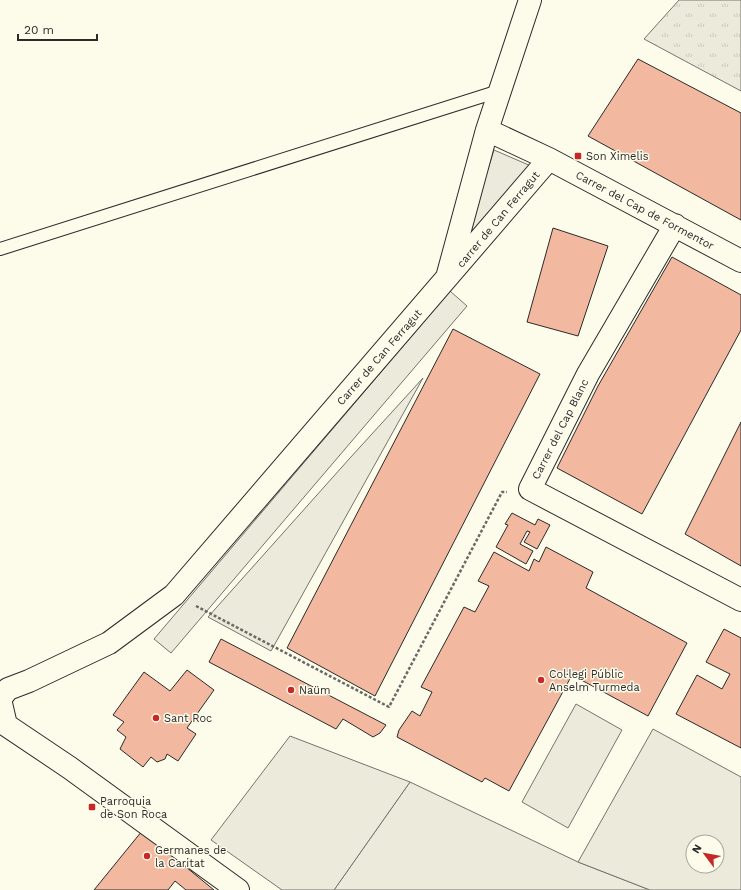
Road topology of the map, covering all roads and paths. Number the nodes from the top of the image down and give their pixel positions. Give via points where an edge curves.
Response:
1 (530, 0) edge
2 (499, 91) junction
3 (487, 130) junction
4 (549, 160) junction
5 (675, 225) junction
6 (0, 249) edge
7 (741, 260) edge
8 (447, 279) junction
9 (530, 490) junction
10 (174, 595) junction
11 (741, 600) edge
12 (0, 699) edge
13 (238, 890) edge

1 - 2 street, Carrer de Can Ferragut
2 - 3 street, Carrer de Can Ferragut
2 - 6 lane
3 - 4 street
3 - 8 street, Carrer de Can Ferragut
4 - 5 street, Carrer del Cap de Formentor
4 - 8 street, carrer de Can Ferragut
5 - 7 street, Carrer del Cap de Formentor
5 - 9 street, Carrer del Cap Blanc via 588,374
8 - 10 street, Carrer de Can Ferragut
9 - 10 path via 502,492 389,707
9 - 11 street, Carrer del Cap Blanc
10 - 12 street, Carrer de Can Ferragut via 109,643 8,689
12 - 13 street via 6,725 70,768

